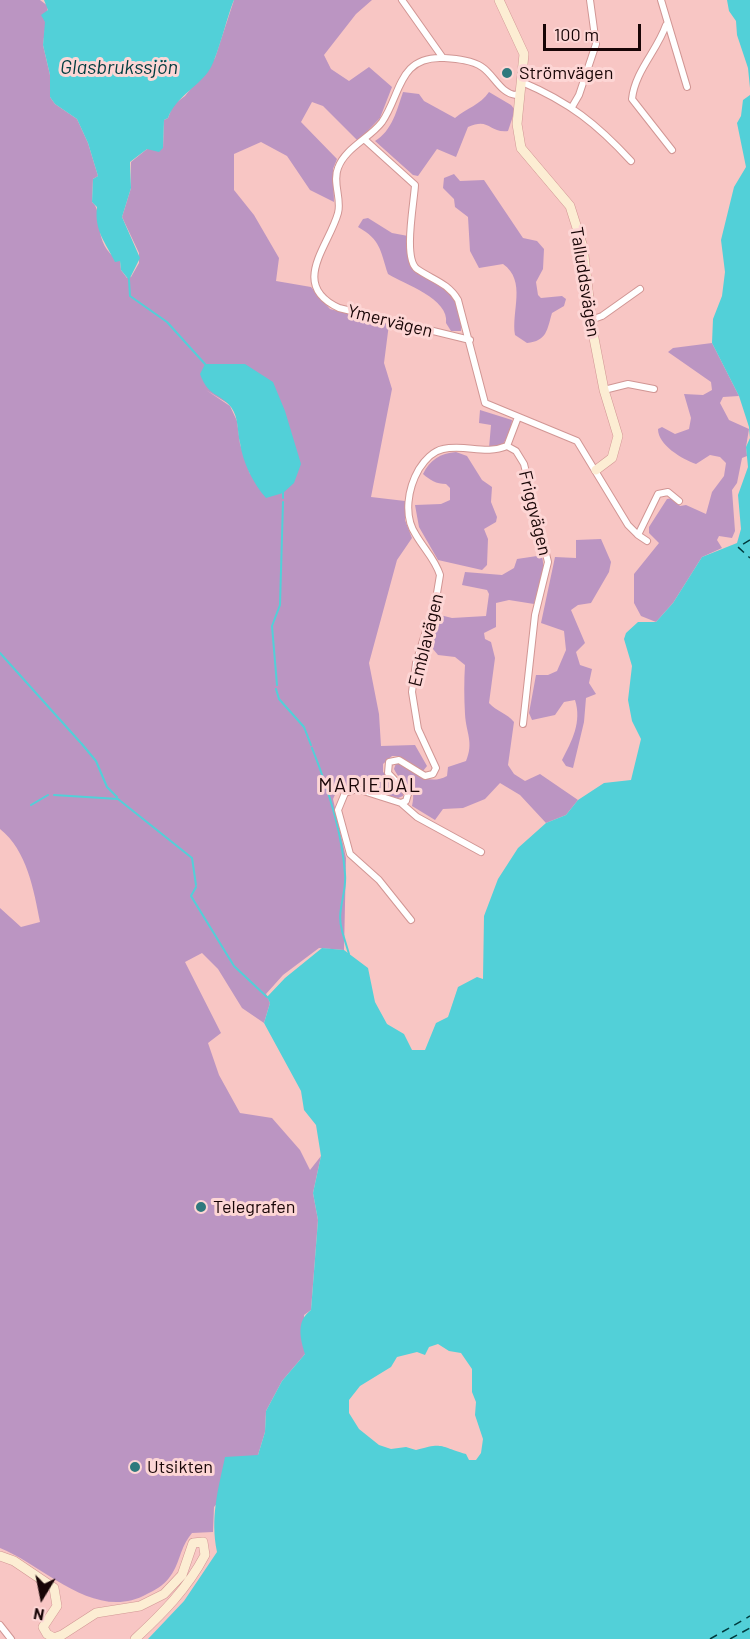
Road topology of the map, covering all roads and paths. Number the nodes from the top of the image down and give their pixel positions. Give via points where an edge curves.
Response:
1 (402, 0) edge
2 (499, 0) edge
3 (590, 0) edge
4 (660, 0) edge
5 (666, 25) junction
6 (443, 58) junction
7 (522, 82) junction
8 (687, 87) dead end
9 (520, 93) junction
10 (572, 107) junction
11 (364, 139) junction
12 (672, 150) dead end
13 (631, 162) dead end
14 (639, 289) dead end
15 (591, 320) junction
16 (470, 340) junction
17 (654, 389) dead end
18 (604, 390) junction
19 (518, 417) junction
20 (507, 446) junction
21 (596, 470) junction
22 (678, 501) dead end
23 (638, 535) junction
24 (647, 541) dead end
25 (522, 724) dead end
26 (401, 803) junction
27 (481, 852) dead end
28 (411, 920) dead end
29 (0, 1556) edge
30 (0, 1625) edge
31 (11, 1639) edge
32 (135, 1639) edge

1 - 6 street
2 - 7 street, Talluddsvägen via 523,50
3 - 10 street via 596,44
4 - 5 street
5 - 8 street
5 - 12 street via 633,93 635,104
6 - 9 street via 475,64 511,95
6 - 11 street, Ymervägen via 425,59 407,73 382,121
7 - 9 street, Talluddsvägen
7 - 10 street
9 - 15 street, Talluddsvägen via 519,144 574,214 584,247
10 - 13 street via 597,125
11 - 16 street via 415,185 410,259 417,269 454,293
11 - 16 street, Ymervägen via 338,167 338,214 315,264 319,290 339,308
14 - 15 street
15 - 18 street, Talluddsvägen
16 - 19 street via 484,403
17 - 18 street via 628,384
18 - 21 street, Talluddsvägen via 618,442 610,462
19 - 20 street
19 - 21 street via 573,437
20 - 25 street, Friggvägen via 516,451 524,464 548,557 535,615
20 - 26 street, Emblavägen via 484,451 443,449 421,465 411,488 411,524 440,575 412,692 416,722 436,770 425,776 399,760 389,762 388,773 408,794
21 - 23 street
22 - 23 street via 668,492 658,494
23 - 24 street
26 - 27 street via 417,817
26 - 28 street via 351,789 341,798 339,817 352,857 379,880
29 - 32 street via 54,1588 57,1606 43,1627 54,1638 96,1613 140,1606 164,1594 182,1575 194,1543 203,1542 205,1555 188,1585
30 - 31 street

